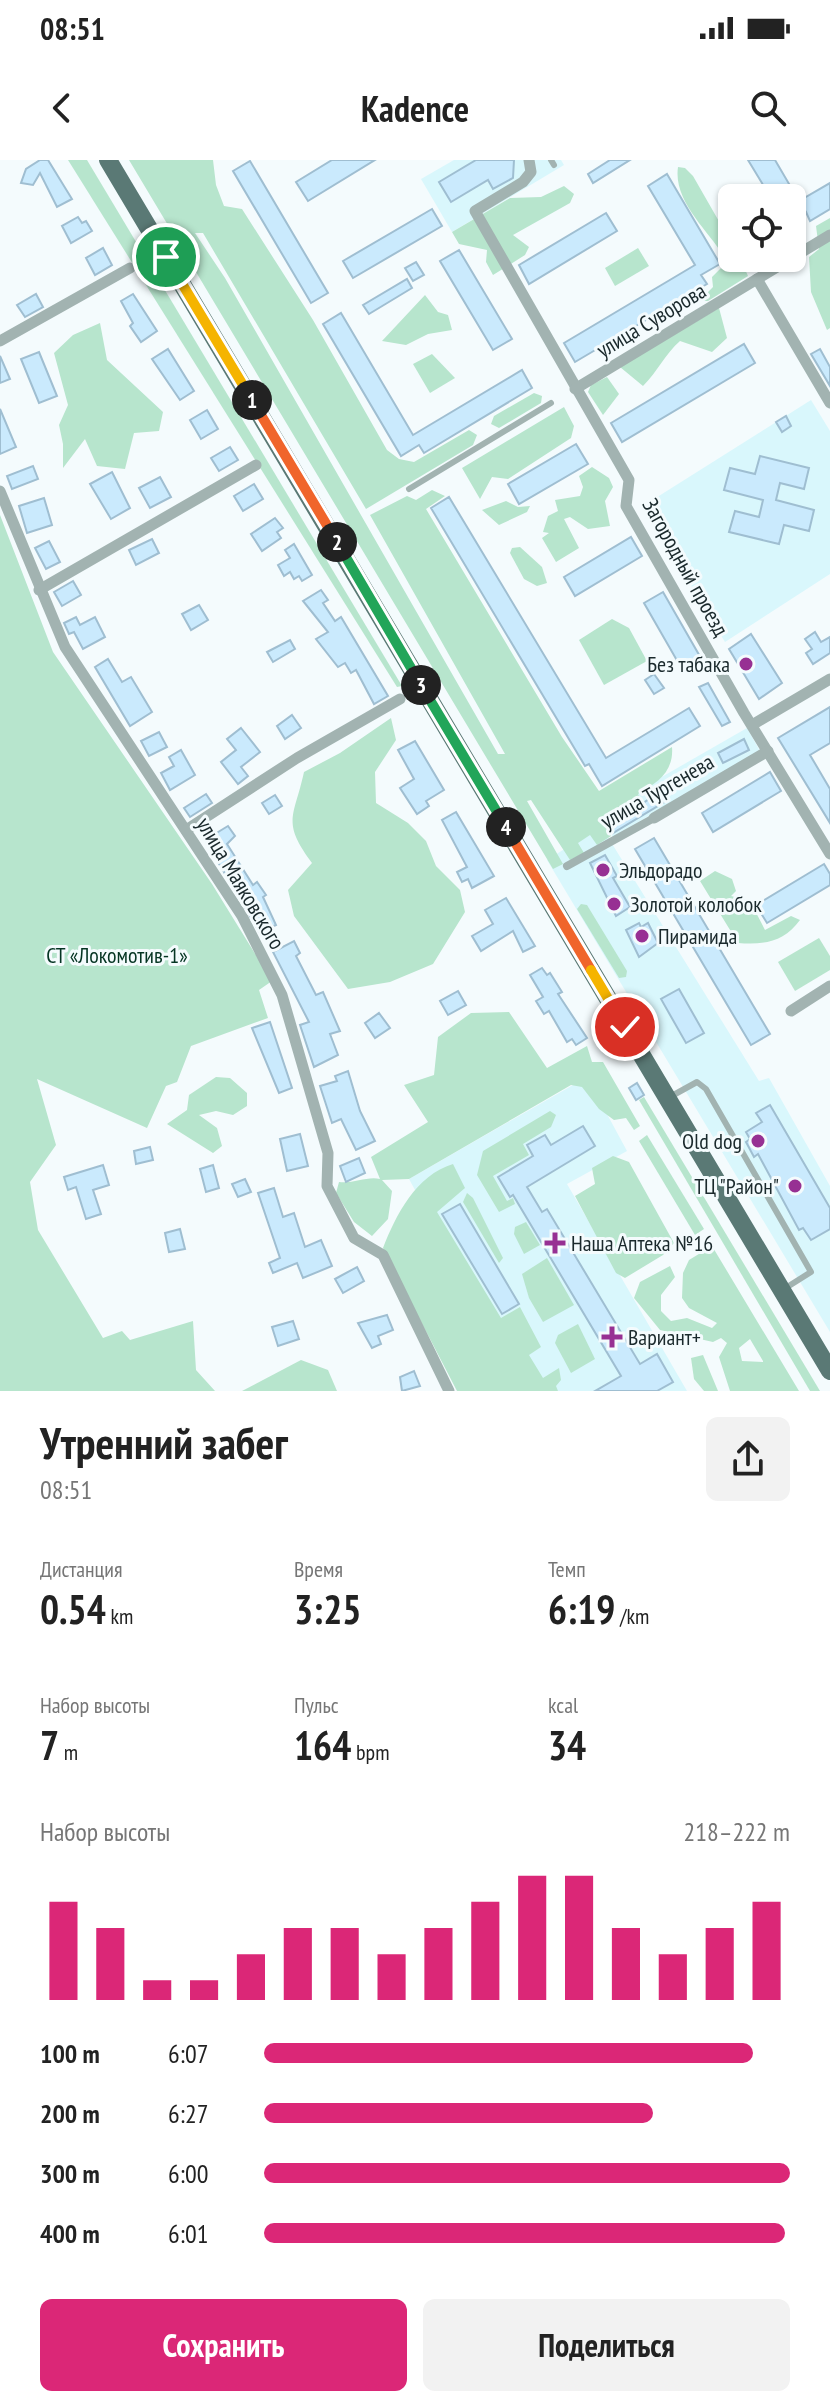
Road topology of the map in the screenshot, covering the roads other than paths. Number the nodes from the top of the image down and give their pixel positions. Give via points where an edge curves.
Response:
1 (108, 160) edge
2 (529, 160) edge
3 (830, 235) edge
4 (130, 268) dead end
5 (757, 279) junction
6 (0, 341) edge
7 (575, 389) junction
8 (551, 403) dead end
9 (830, 403) edge
10 (256, 465) dead end
11 (409, 489) dead end
12 (0, 491) edge
13 (39, 590) junction
14 (830, 679) edge
15 (400, 699) dead end
16 (752, 725) junction
17 (768, 751) junction
18 (654, 818) joint
19 (186, 830) junction
20 (826, 836) edge
21 (830, 854) edge
22 (567, 866) dead end
23 (830, 986) edge
24 (791, 1011) dead end
25 (668, 1098) junction
26 (782, 1290) junction
27 (830, 1371) edge
28 (449, 1391) edge

1 - 25 main road
2 - 7 street, Загородный проезд via 531,172 523,182 475,211
3 - 5 street, улица Суворова
4 - 6 street
5 - 7 street, улица Суворова
5 - 9 street
7 - 16 street, Загородный проезд via 629,480 626,506
8 - 11 lane
10 - 13 street
12 - 13 street, улица Маяковского
13 - 19 street, улица Маяковского via 65,647
14 - 16 street
15 - 19 street
16 - 17 street, Загородный проезд
17 - 18 street, улица Тургенева
17 - 20 street, Загородный проезд
18 - 22 street, улица Тургенева
19 - 28 street, улица Маяковского via 242,916 282,995 328,1153 327,1186 354,1238 383,1255
20 - 21 street, Загородный проезд
23 - 24 street
25 - 26 main road
25 - 26 lane via 697,1082 716,1106 811,1272
26 - 27 main road

